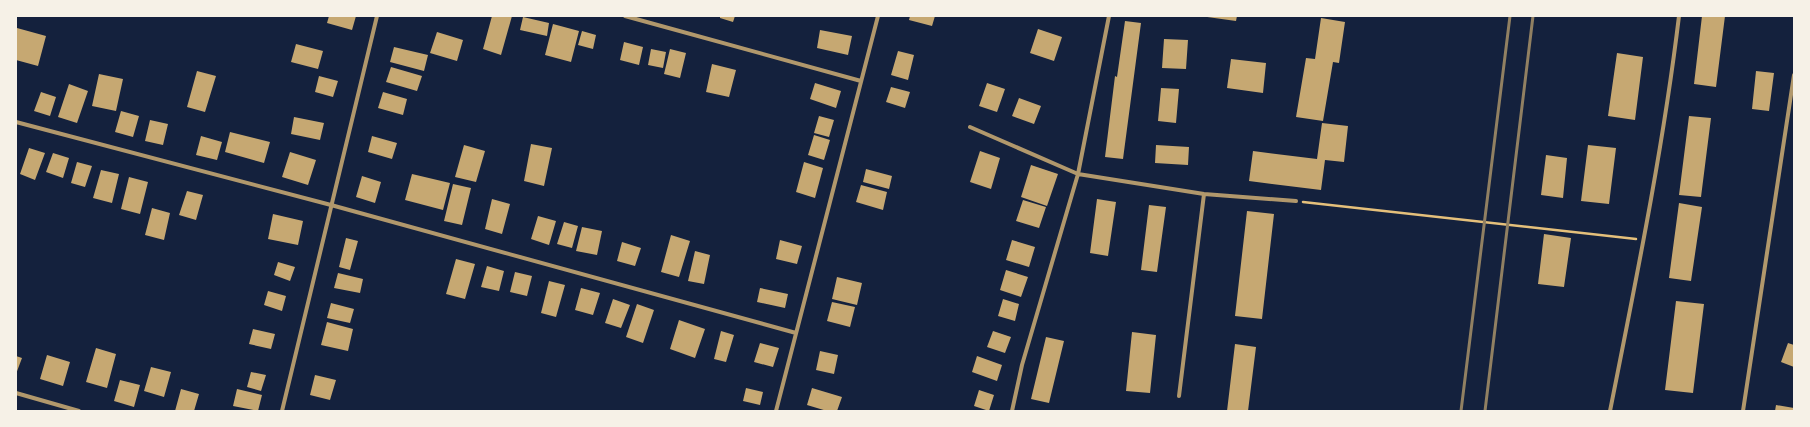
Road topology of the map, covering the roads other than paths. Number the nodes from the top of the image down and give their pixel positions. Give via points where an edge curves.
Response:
1 (377, 16) edge
2 (625, 16) edge
3 (878, 16) edge
4 (1109, 16) edge
5 (1678, 16) edge
6 (1794, 75) edge
7 (861, 81) junction
8 (16, 122) edge
9 (970, 127) dead end
10 (1078, 174) junction
11 (1204, 194) junction
12 (1296, 201) road end
13 (331, 205) junction
14 (796, 333) junction
15 (16, 392) edge
16 (1179, 396) dead end
17 (79, 411) edge
18 (282, 411) edge
19 (776, 411) edge
20 (1012, 411) edge
21 (1610, 411) edge
22 (1743, 411) edge

1 - 13 street
2 - 7 street
3 - 7 street
4 - 10 street
5 - 21 street via 1672,71 1644,240
6 - 22 street
7 - 14 street
8 - 13 street
9 - 10 street
10 - 11 street
10 - 20 street via 1022,365
11 - 12 street
11 - 16 street
13 - 14 street
13 - 18 street
14 - 19 street
15 - 17 street

